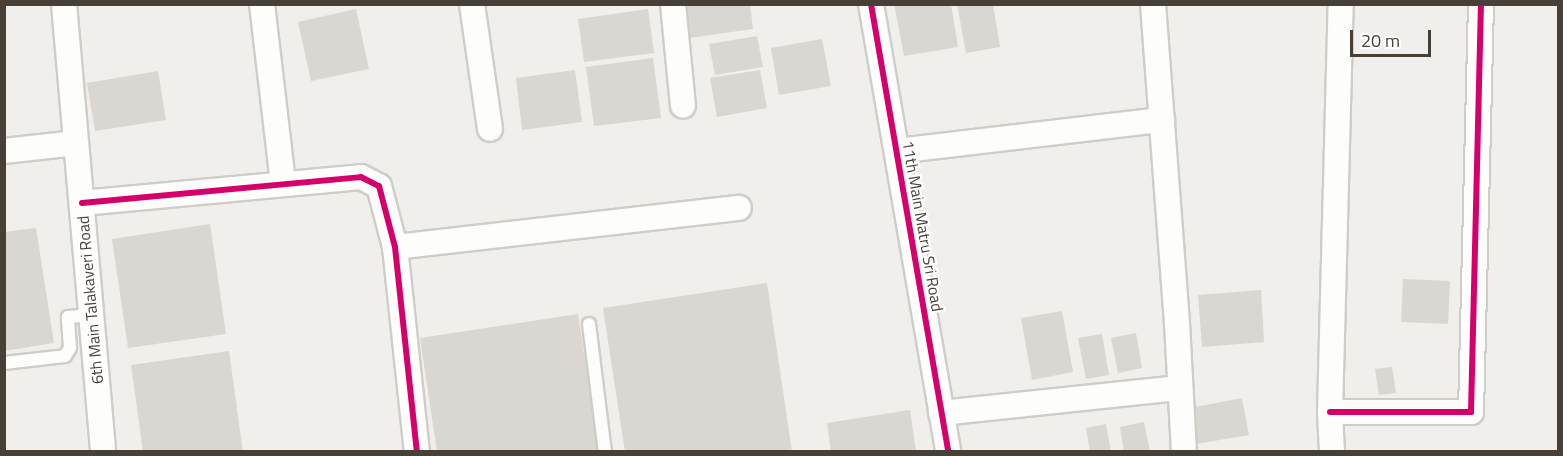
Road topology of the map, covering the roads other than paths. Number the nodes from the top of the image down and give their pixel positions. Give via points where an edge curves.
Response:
1 (64, 4) edge
2 (262, 4) edge
3 (472, 4) edge
4 (673, 4) edge
5 (871, 4) edge
6 (1153, 4) edge
7 (1341, 4) edge
8 (1481, 4) edge
9 (683, 106) dead end
10 (1162, 120) junction
11 (490, 129) dead end
12 (76, 143) junction
13 (4, 151) edge
14 (897, 151) junction
15 (283, 184) junction
16 (82, 203) junction
17 (739, 208) dead end
18 (395, 247) junction
19 (91, 315) junction
20 (589, 324) dead end
21 (4, 363) edge
22 (1180, 388) junction
23 (1330, 412) junction
24 (941, 413) junction
25 (103, 452) edge
26 (417, 452) edge
27 (605, 452) edge
28 (948, 452) edge
29 (1184, 452) edge
30 (1332, 452) edge

1 - 12 street, 6th Main Talakaveri Road
2 - 15 street
3 - 11 street
4 - 9 street
5 - 14 street, 11th Main Matru Sri Road
6 - 10 street
7 - 23 street
8 - 23 street via 1472,412
10 - 14 street
10 - 22 street
12 - 13 street
12 - 16 street, 6th Main Talakaveri Road
14 - 24 street, 11th Main Matru Sri Road
15 - 16 street
15 - 18 street via 361,177 379,186
16 - 19 street, 6th Main Talakaveri Road
17 - 18 street
18 - 26 street
19 - 21 lane via 68,317 70,348 65,356
19 - 25 street, 6th Main Talakaveri Road
20 - 27 lane
22 - 24 street
22 - 29 street
23 - 30 street
24 - 28 street, 11th Main Matru Sri Road

